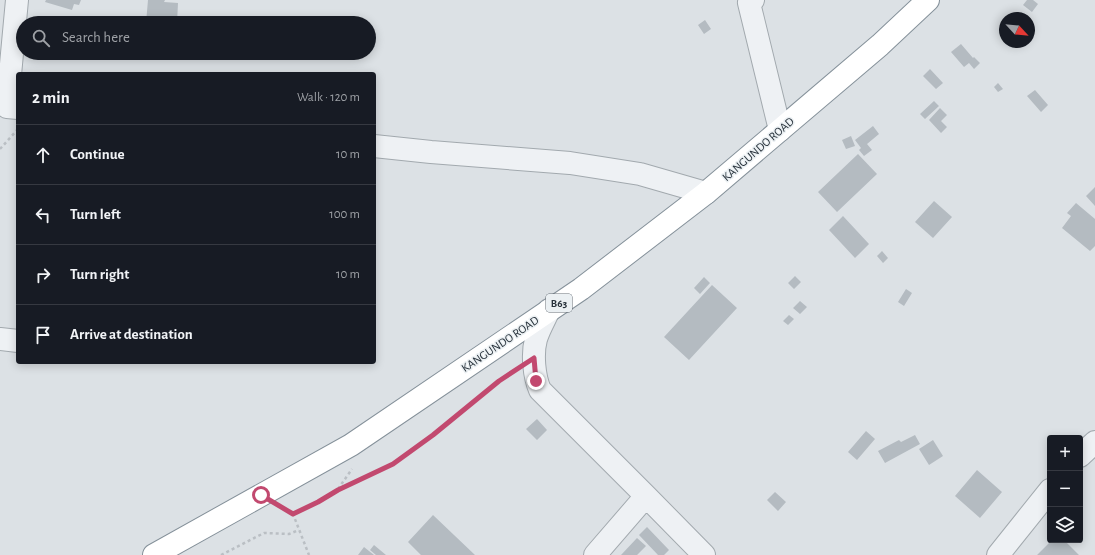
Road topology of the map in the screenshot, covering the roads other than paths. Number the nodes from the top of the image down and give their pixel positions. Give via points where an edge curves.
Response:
1 (17, 0) edge
2 (753, 0) edge
3 (928, 0) edge
4 (8, 107) edge
5 (780, 130) junction
6 (376, 146) edge
7 (706, 193) junction
8 (549, 310) junction
9 (0, 339) edge
10 (16, 341) edge
11 (1095, 442) edge
12 (1083, 453) edge
13 (1047, 494) edge
14 (646, 496) junction
15 (154, 555) edge
16 (595, 555) edge
17 (704, 555) edge
18 (998, 555) edge

1 - 4 street
2 - 5 street via 749,4
3 - 5 highway, KANGUNDO ROAD / B63 via 880,45
5 - 7 highway, KANGUNDO ROAD / B63
6 - 7 street via 570,163 640,174
7 - 8 highway, KANGUNDO ROAD / B63 via 581,289
8 - 14 street via 536,339 534,358 536,381 540,390
8 - 15 highway, KANGUNDO ROAD / B63 via 351,445
9 - 10 street
11 - 12 street
13 - 18 street
14 - 16 street
14 - 17 street

